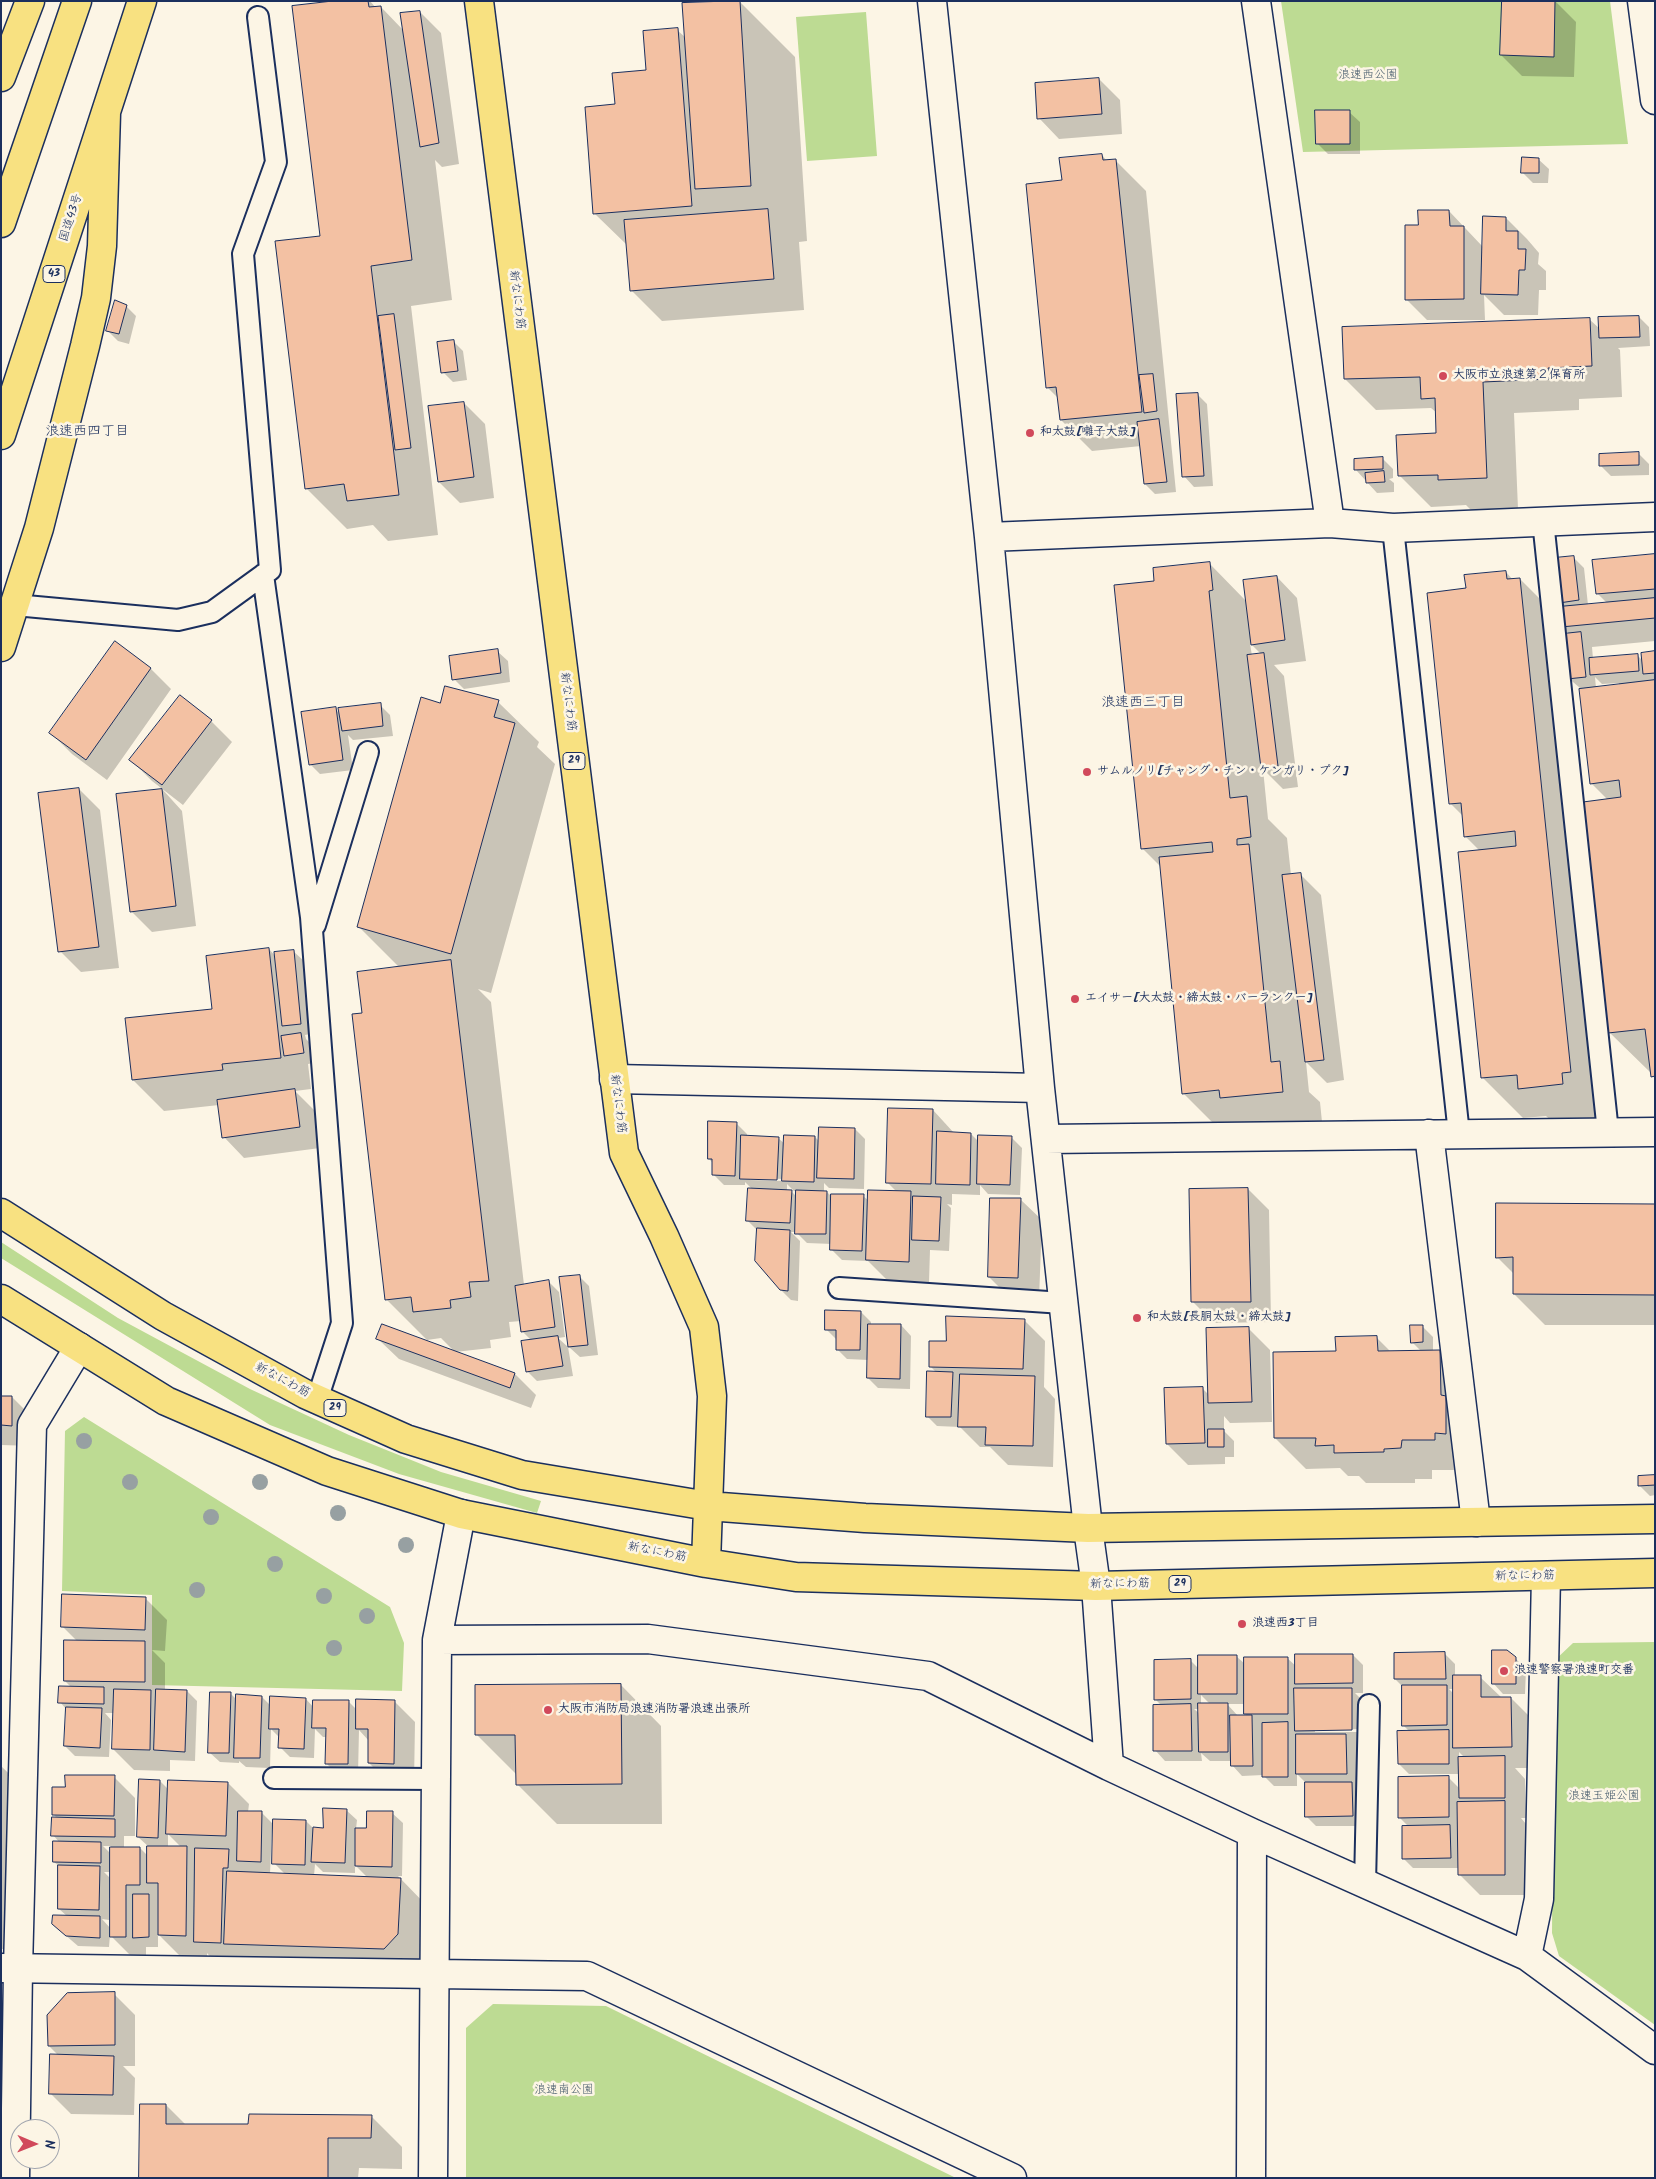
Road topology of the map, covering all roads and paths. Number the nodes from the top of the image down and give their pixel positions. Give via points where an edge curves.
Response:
1 (30, 1) edge
2 (77, 1) edge
3 (142, 1) edge
4 (479, 1) edge
5 (932, 1) edge
6 (1256, 1) edge
7 (1642, 1) edge
8 (258, 17) dead end
9 (1, 77) edge
10 (1655, 100) edge
11 (106, 113) junction
12 (1, 223) edge
13 (1, 435) edge
14 (1655, 517) edge
15 (1544, 521) junction
16 (1330, 523) junction
17 (1393, 528) junction
18 (989, 537) junction
19 (263, 575) junction
20 (15, 605) junction
21 (1, 647) edge
22 (368, 752) dead end
23 (312, 934) junction
24 (614, 1079) junction
25 (1040, 1088) junction
26 (1608, 1132) junction
27 (1655, 1132) edge
28 (1429, 1134) junction
29 (1459, 1134) junction
30 (1046, 1139) junction
31 (1, 1213) edge
32 (839, 1288) dead end
33 (1, 1299) edge
34 (1063, 1303) junction
35 (79, 1347) junction
36 (318, 1400) junction
37 (708, 1506) junction
38 (461, 1514) junction
39 (1655, 1519) edge
40 (1476, 1522) junction
41 (1088, 1528) junction
42 (706, 1563) junction
43 (1655, 1573) edge
44 (1546, 1576) junction
45 (1096, 1586) junction
46 (437, 1640) junction
47 (1369, 1705) dead end
48 (1109, 1766) junction
49 (274, 1778) dead end
50 (437, 1779) junction
51 (1252, 1833) junction
52 (1365, 1884) junction
53 (1527, 1956) junction
54 (10, 1969) edge
55 (435, 1974) junction
56 (1655, 2050) edge
57 (15, 2178) edge
58 (433, 2178) edge
59 (1012, 2178) edge
60 (1251, 2178) edge

1 - 9 main road
2 - 12 main road
3 - 11 main road, 国道43号 / 43
4 - 24 main road, 新なにわ筋 / 29
5 - 18 street
6 - 16 street
7 - 10 street
8 - 19 lane via 276,162 242,254 270,570
11 - 13 main road, 国道43号 / 43
11 - 20 main road via 102,246 96,298 39,528
14 - 15 street
15 - 17 street
15 - 26 lane
16 - 17 street
16 - 18 street
17 - 29 lane
18 - 25 street
19 - 20 lane via 212,612 178,620
19 - 23 lane
20 - 21 main road
22 - 23 lane
23 - 36 lane via 342,1324
24 - 25 street
24 - 37 main road, 新なにわ筋 / 29 via 624,1153 704,1327 712,1396
25 - 30 street
26 - 27 street
26 - 29 street
28 - 29 street
28 - 30 street
28 - 40 street
30 - 34 street
31 - 36 main road, 新なにわ筋 / 29 via 163,1316
32 - 34 lane
33 - 35 main road, 新なにわ筋 / 29
34 - 41 street
35 - 38 main road, 新なにわ筋 / 29 via 166,1401 327,1471
35 - 54 street via 32,1425
36 - 37 main road, 新なにわ筋 / 29 via 406,1439 522,1475
37 - 41 main road, 新なにわ筋 / 29 via 865,1518
37 - 42 main road, 新なにわ筋 / 29
38 - 42 main road, 新なにわ筋 / 29
38 - 46 street
39 - 40 main road, 新なにわ筋 / 29
40 - 41 main road, 新なにわ筋 / 29
41 - 45 street
42 - 45 main road, 新なにわ筋 / 29 via 796,1577
43 - 44 main road, 新なにわ筋 / 29
44 - 45 main road, 新なにわ筋 / 29
44 - 53 street via 1539,1898
45 - 48 street
46 - 48 street via 648,1639 928,1676
46 - 50 street
47 - 52 lane
48 - 51 street
49 - 50 lane
50 - 55 street
51 - 52 street
51 - 60 street
52 - 53 street
53 - 56 street
54 - 55 street
54 - 57 street
55 - 58 street
55 - 59 street via 587,1976

